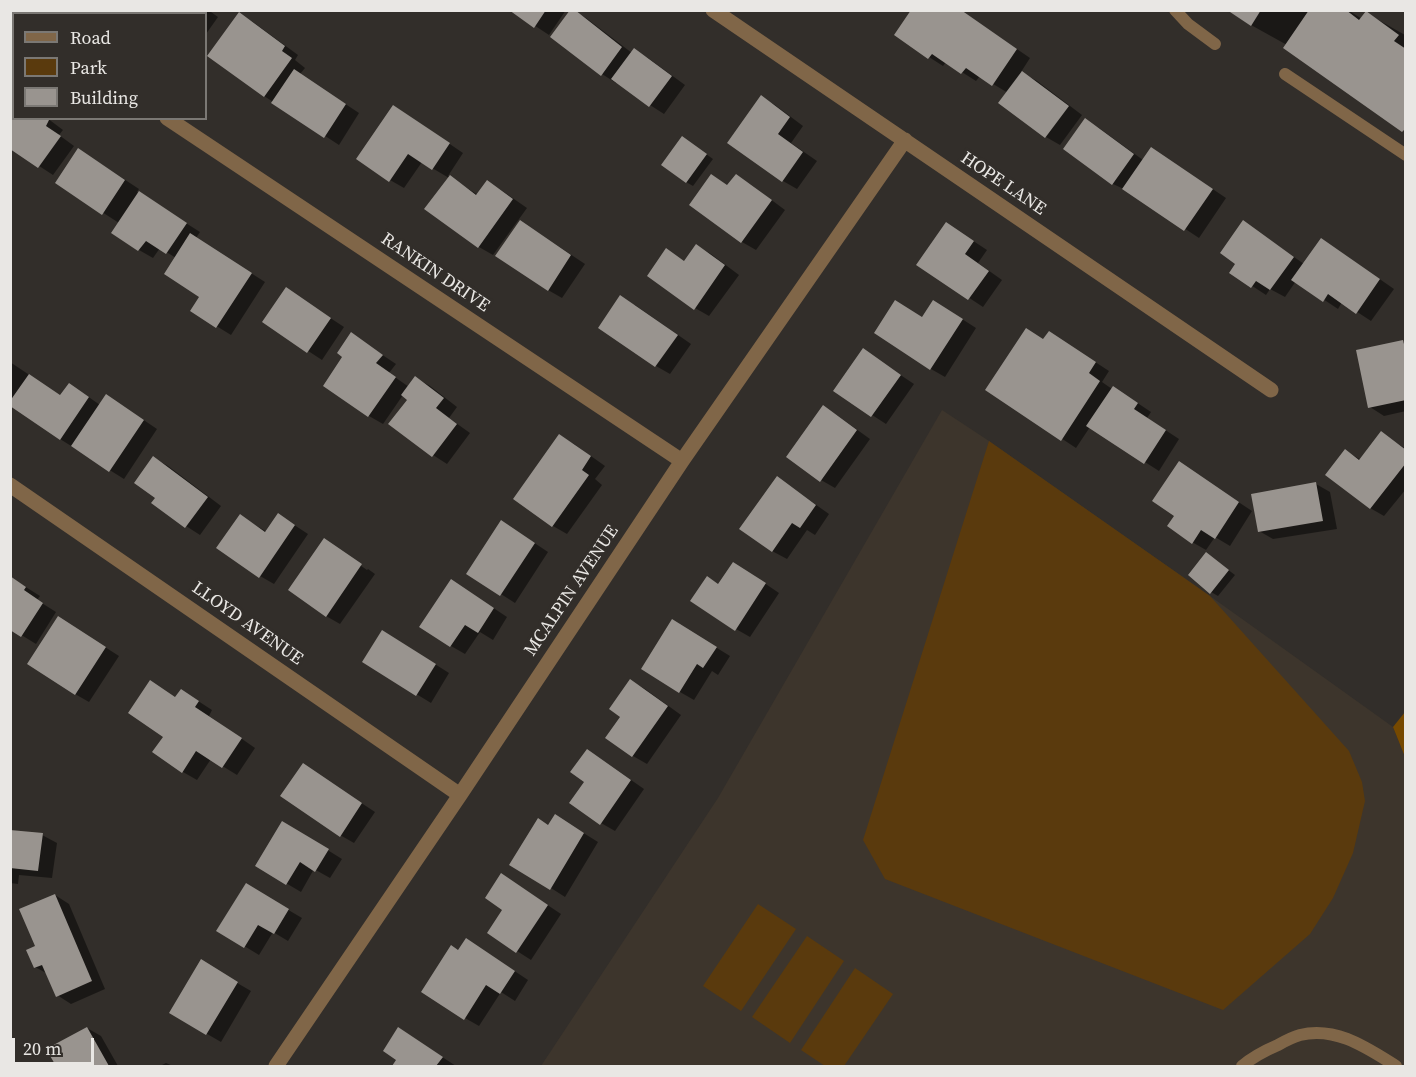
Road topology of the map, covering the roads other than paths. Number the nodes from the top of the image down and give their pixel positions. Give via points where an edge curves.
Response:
1 (713, 10) edge
2 (1175, 10) edge
3 (735, 17) edge
4 (1215, 44) dead end
5 (1285, 74) dead end
6 (170, 120) edge
7 (905, 141) junction
8 (1406, 155) edge
9 (1271, 390) dead end
10 (682, 461) junction
11 (10, 485) edge
12 (460, 795) junction
13 (276, 1066) edge
14 (1242, 1066) edge
15 (1396, 1066) edge

1 - 3 street, HOPE LANE
2 - 4 lane
3 - 7 street, HOPE LANE
5 - 8 lane
6 - 10 street, RANKIN DRIVE
7 - 9 street, HOPE LANE
7 - 10 street, MCALPIN AVENUE
10 - 12 street, MCALPIN AVENUE
11 - 12 street, LLOYD AVENUE
12 - 13 street, MCALPIN AVENUE
14 - 15 lane via 1255,1055 1299,1035 1322,1032 1342,1037

